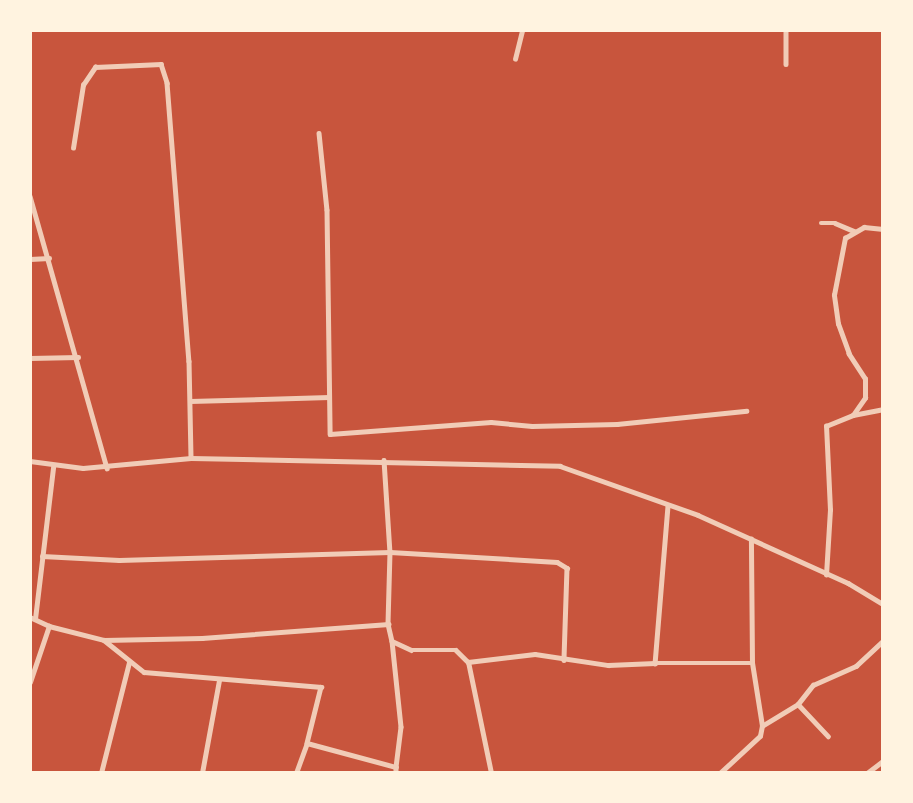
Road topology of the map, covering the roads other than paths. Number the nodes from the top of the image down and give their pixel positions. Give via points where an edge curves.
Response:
1 (522, 30) edge
2 (786, 30) edge
3 (515, 59) dead end
4 (786, 63) dead end
5 (319, 133) dead end
6 (74, 148) dead end
7 (30, 196) edge
8 (821, 223) dead end
9 (883, 229) edge
10 (854, 231) junction
11 (49, 258) junction
12 (30, 259) edge
13 (78, 357) junction
14 (30, 358) edge
15 (329, 397) junction
16 (190, 401) junction
17 (883, 410) edge
18 (746, 411) dead end
19 (853, 415) junction
20 (191, 458) junction
21 (384, 460) junction
22 (30, 461) edge
23 (53, 467) junction
24 (107, 468) junction
25 (668, 506) junction
26 (751, 539) junction
27 (390, 552) junction
28 (42, 556) junction
29 (826, 575) junction
30 (883, 603) edge
31 (33, 618) edge
32 (388, 624) junction
33 (50, 626) junction
34 (104, 640) junction
35 (392, 641) junction
36 (883, 641) edge
37 (564, 660) junction
38 (129, 662) junction
39 (468, 662) junction
40 (655, 663) junction
41 (752, 663) junction
42 (219, 680) junction
43 (30, 682) edge
44 (798, 704) junction
45 (762, 726) junction
46 (828, 736) dead end
47 (307, 743) junction
48 (883, 760) edge
49 (396, 770) edge
50 (101, 773) edge
51 (202, 773) edge
52 (296, 773) edge
53 (491, 773) edge
54 (720, 773) edge
55 (867, 773) edge

1 - 3 street
2 - 4 street
5 - 15 street via 327,210
6 - 16 street via 83,85 96,67 161,64 167,83
7 - 11 street
8 - 10 street via 835,223
9 - 10 street
10 - 19 street via 845,238 834,295 838,324 849,354 865,379 865,398
11 - 12 street
11 - 13 street
13 - 14 street
13 - 24 street
15 - 16 street
15 - 18 street via 330,434 491,422 532,426 617,424
16 - 20 street
17 - 19 street
19 - 29 street via 826,426 830,510
20 - 21 street
20 - 24 street
21 - 25 street via 560,466
21 - 27 street
22 - 23 street
23 - 24 street
23 - 28 street
25 - 26 street
25 - 40 street
26 - 29 street
26 - 41 street
27 - 28 street via 119,560
27 - 32 street
27 - 37 street via 557,562 567,568
28 - 31 street
29 - 30 street
31 - 33 street
32 - 34 street via 202,638
32 - 35 street
33 - 34 street
33 - 43 street
34 - 38 street
35 - 39 street via 411,650 456,650
35 - 49 street via 401,728
36 - 44 street via 856,666 813,685
37 - 39 street via 535,654
37 - 40 street via 608,665
38 - 42 street via 144,672
38 - 50 street
39 - 53 street
40 - 41 street
41 - 45 street
42 - 47 street via 321,687
42 - 51 street
44 - 45 street
44 - 46 street
45 - 54 street via 760,736
47 - 49 street
47 - 52 street
48 - 55 street

